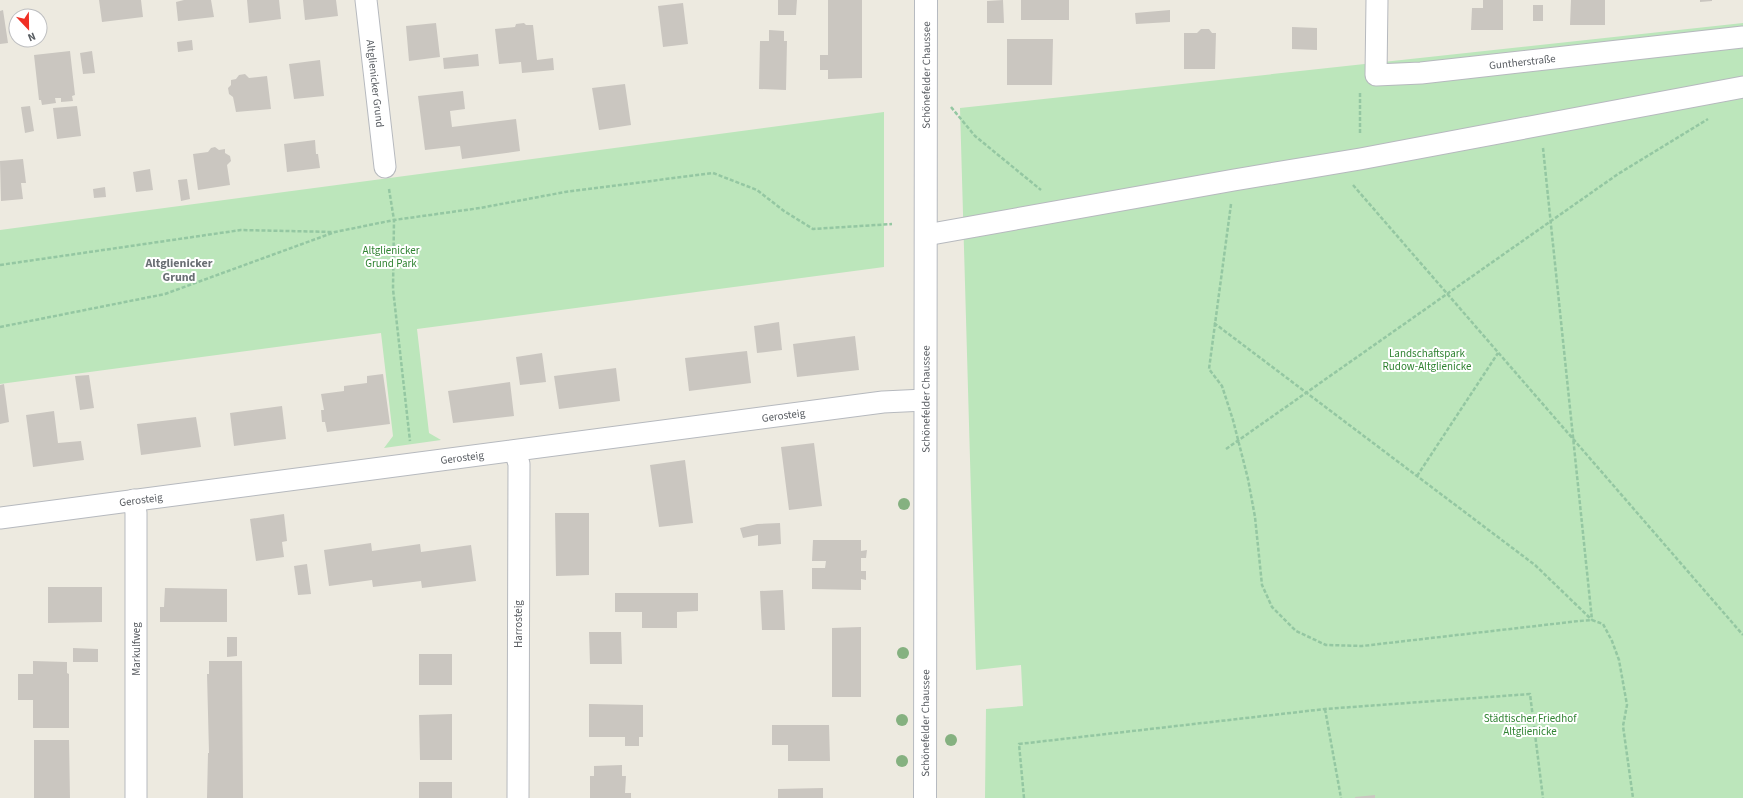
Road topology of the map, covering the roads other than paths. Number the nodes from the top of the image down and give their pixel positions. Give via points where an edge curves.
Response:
1 (366, 0) edge
2 (926, 0) edge
3 (1377, 0) edge
4 (1743, 37) edge
5 (1743, 87) edge
6 (385, 167) road end
7 (926, 235) junction
8 (925, 400) junction
9 (515, 451) junction
10 (134, 500) junction
11 (0, 518) edge
12 (136, 798) edge
13 (518, 798) edge
14 (925, 798) edge

1 - 6 street, Altglienicker Grund
2 - 7 main road, Schönefelder Chaussee
3 - 4 street, Guntherstraße via 1376,75 1421,73
5 - 7 street via 1360,159
7 - 8 main road, Schönefelder Chaussee
8 - 9 street, Gerosteig via 883,402
8 - 14 main road, Schönefelder Chaussee
9 - 10 street, Gerosteig
9 - 13 street, Harrosteig via 519,464
10 - 11 street, Gerosteig
10 - 12 street, Markulfweg

